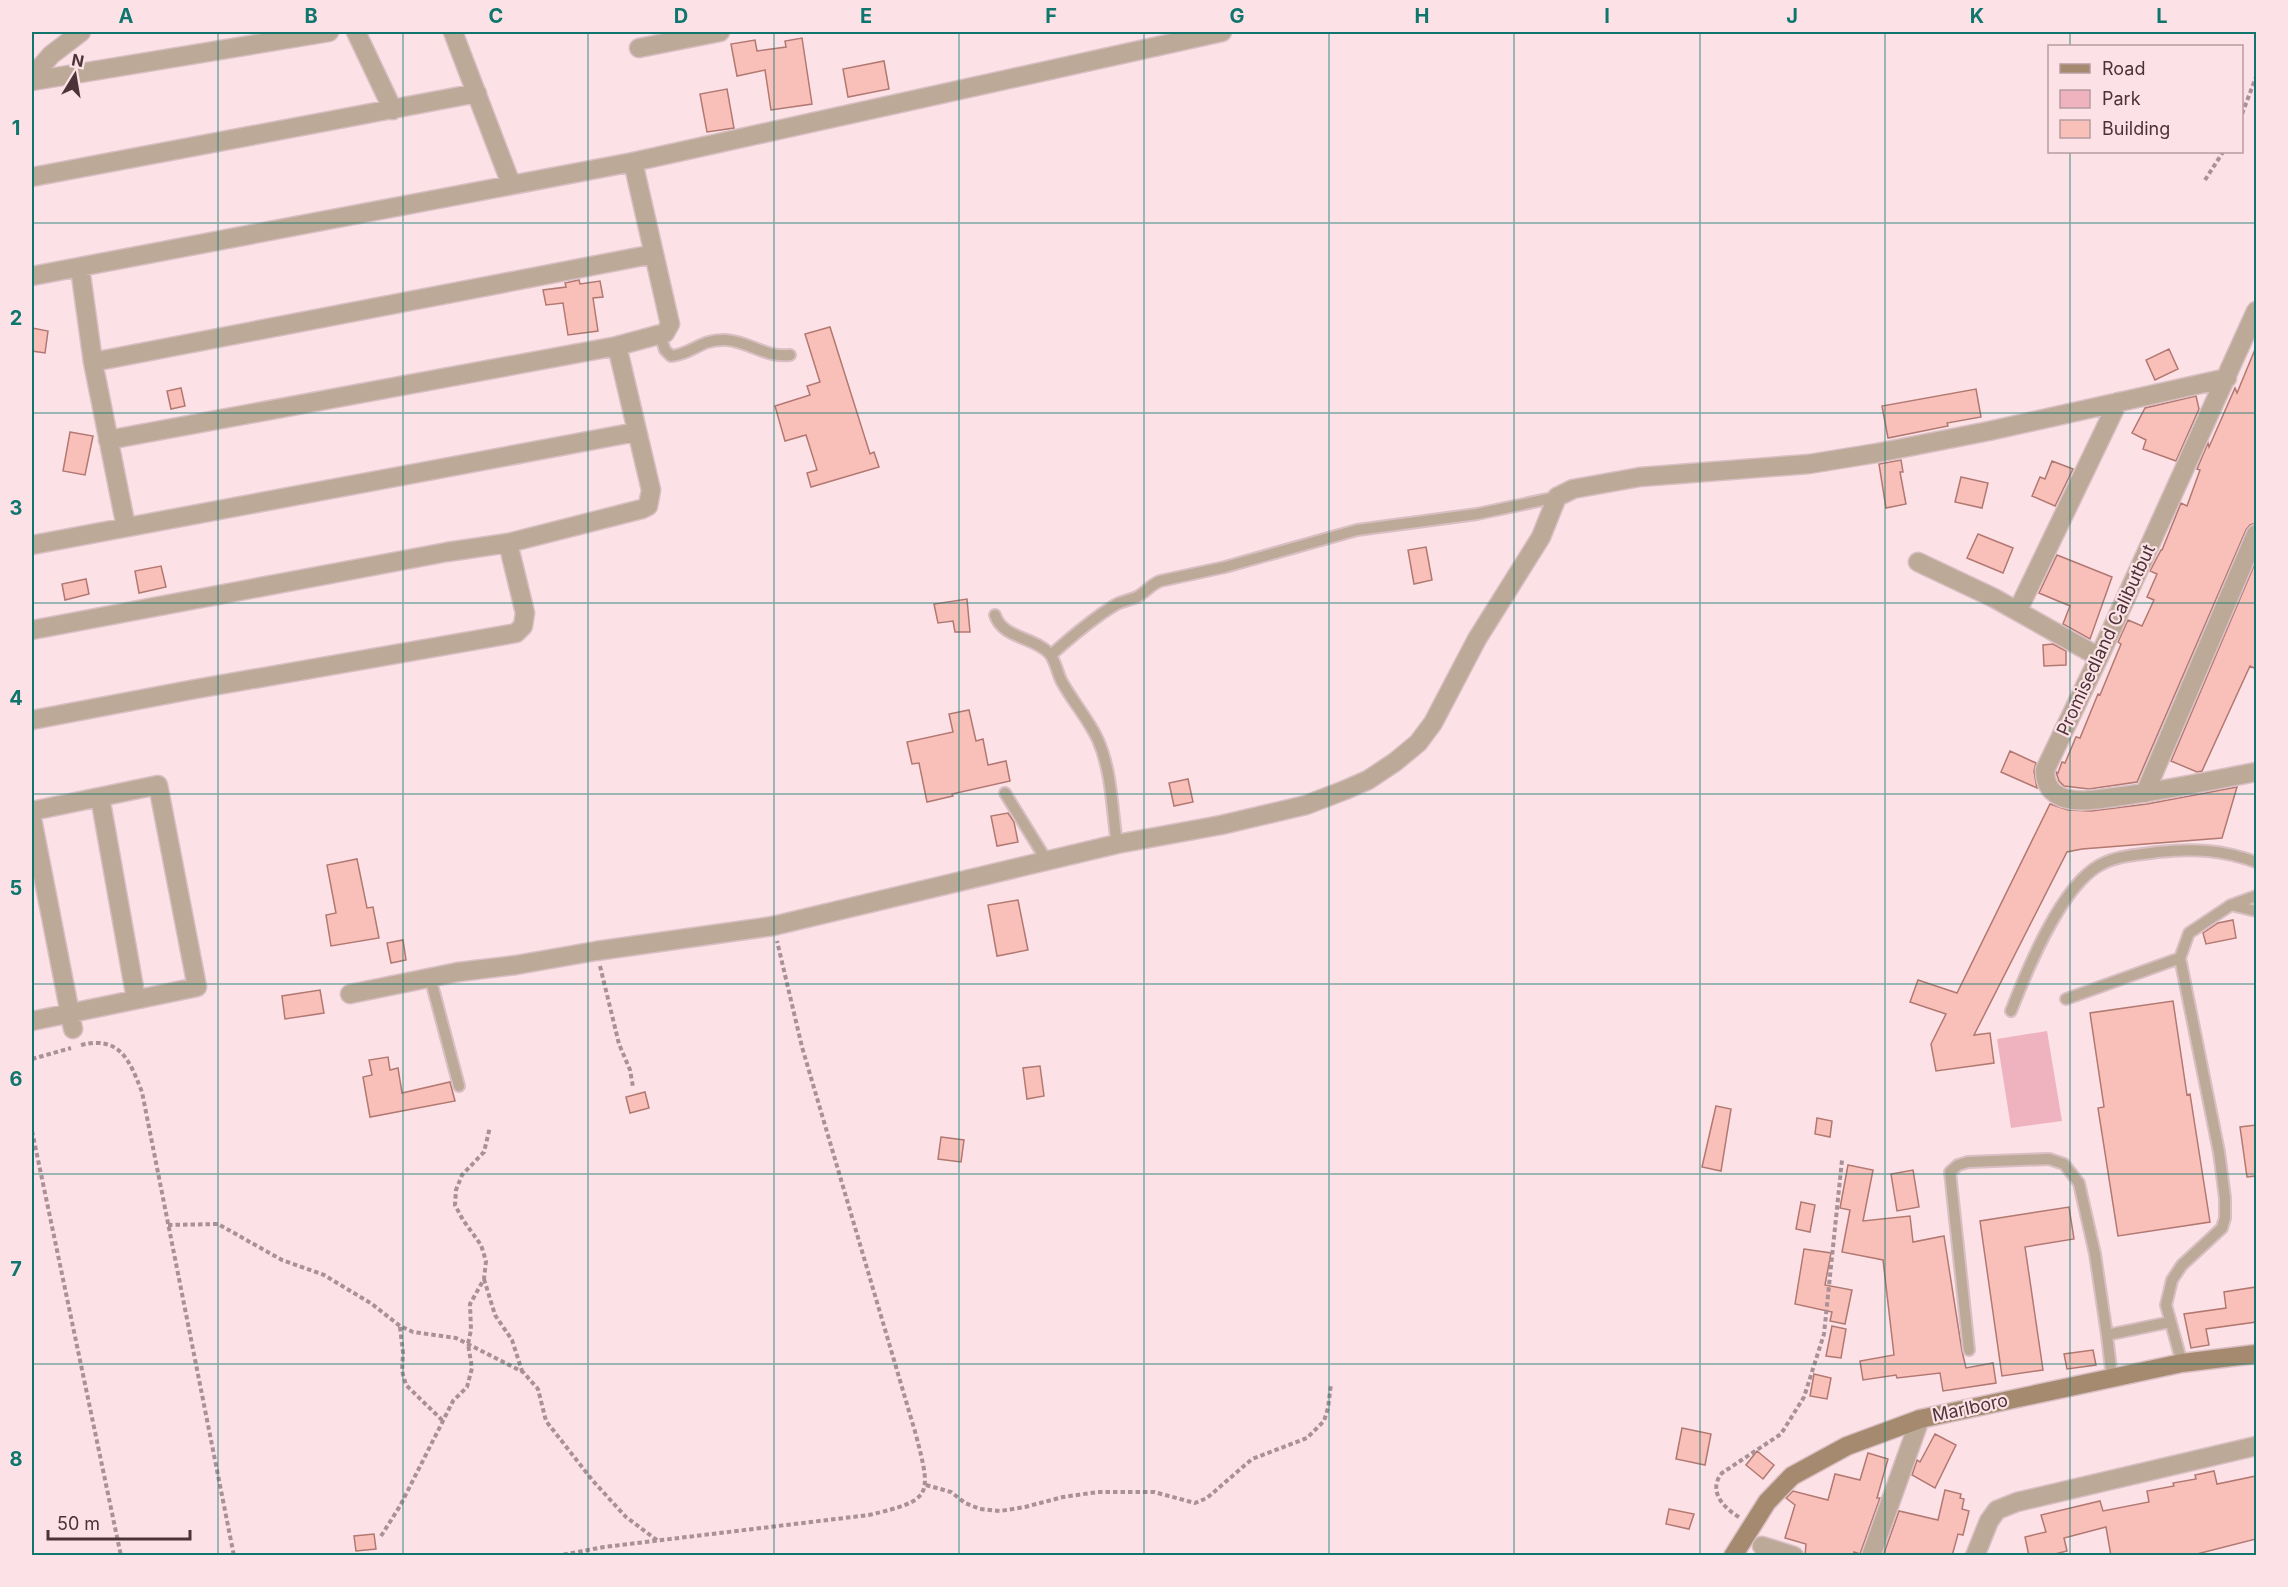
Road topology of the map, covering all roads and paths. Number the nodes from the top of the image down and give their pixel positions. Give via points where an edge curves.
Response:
1 (81, 32) edge
2 (329, 32) edge
3 (356, 32) edge
4 (453, 32) edge
5 (720, 32) edge
6 (1222, 32) edge
7 (639, 48) dead end
8 (32, 77) edge
9 (2256, 77) edge
10 (32, 81) edge
11 (477, 93) junction
12 (2243, 109) edge
13 (393, 110) junction
14 (2222, 153) edge
15 (633, 162) junction
16 (32, 177) edge
17 (2205, 180) dead end
18 (511, 184) junction
19 (654, 254) junction
20 (80, 268) junction
21 (32, 276) edge
22 (2256, 311) edge
23 (660, 335) junction
24 (616, 346) junction
25 (790, 355) dead end
26 (93, 362) junction
27 (2227, 378) junction
28 (2118, 402) junction
29 (636, 432) junction
30 (108, 440) junction
31 (1557, 497) junction
32 (126, 527) junction
33 (2256, 534) edge
34 (508, 543) junction
35 (32, 545) edge
36 (1918, 562) dead end
37 (2018, 610) junction
38 (995, 615) dead end
39 (32, 630) edge
40 (1051, 655) junction
41 (2099, 657) junction
42 (32, 720) edge
43 (2250, 773) edge
44 (1005, 793) dead end
45 (2145, 793) junction
46 (100, 796) junction
47 (32, 811) edge
48 (32, 819) edge
49 (1117, 844) junction
50 (1047, 861) junction
51 (2256, 862) edge
52 (2256, 896) edge
53 (2231, 905) junction
54 (2256, 911) edge
55 (773, 926) junction
56 (596, 951) junction
57 (2180, 958) junction
58 (430, 977) junction
59 (350, 994) dead end
60 (136, 999) junction
61 (2066, 999) dead end
62 (2012, 1011) dead end
63 (32, 1021) edge
64 (72, 1021) junction
65 (32, 1059) edge
66 (459, 1086) dead end
67 (633, 1087) dead end
68 (490, 1127) dead end
69 (32, 1131) edge
70 (1842, 1160) dead end
71 (168, 1225) junction
72 (484, 1279) junction
73 (2170, 1322) junction
74 (400, 1326) junction
75 (2107, 1335) junction
76 (468, 1344) junction
77 (1969, 1350) dead end
78 (2256, 1354) edge
79 (2182, 1363) junction
80 (523, 1372) junction
81 (2112, 1378) junction
82 (1330, 1384) dead end
83 (1920, 1419) junction
84 (444, 1422) junction
85 (2256, 1446) edge
86 (926, 1485) junction
87 (1723, 1505) dead end
88 (381, 1536) dead end
89 (658, 1541) junction
90 (1762, 1546) dead end
91 (121, 1556) edge
92 (234, 1556) edge
93 (556, 1556) edge
94 (1733, 1556) edge
95 (1794, 1556) edge
96 (1871, 1556) edge
97 (1976, 1556) edge

1 - 8 street via 51,55
2 - 10 street
3 - 13 street
4 - 11 street
5 - 7 street
6 - 15 street
9 - 12 path
11 - 13 street
11 - 18 street
13 - 16 street
14 - 17 path
15 - 18 street
15 - 19 street
18 - 20 street
19 - 23 street via 670,324
19 - 26 street
20 - 21 street
20 - 26 street
22 - 27 street, Promisedland Calibutbut
23 - 24 street
23 - 25 lane via 671,356 681,355 708,340 728,340 760,352
24 - 29 street
24 - 30 street
26 - 30 street
27 - 28 street
27 - 41 street, Promisedland Calibutbut
28 - 31 street via 1809,465 1640,477 1573,489
28 - 37 street
29 - 32 street
29 - 34 street via 651,490 648,506
30 - 32 street
31 - 40 lane via 1477,514 1357,530 1160,581 1135,598 1117,604
31 - 49 street via 1541,537 1477,639 1433,723 1418,743 1395,762 1368,780 1306,805
32 - 35 street
33 - 45 street
34 - 39 street
34 - 42 street via 525,613 523,626 516,633
36 - 37 street
37 - 41 street
38 - 40 lane via 1005,629
40 - 49 lane via 1060,680 1091,727 1105,758
41 - 45 street, Promisedland Calibutbut via 2045,770 2045,780 2049,789 2062,798 2080,801
43 - 45 street, Promisedland Calibutbut
44 - 50 lane
46 - 47 street
46 - 60 street
46 - 60 street via 158,785 197,987
48 - 64 street
49 - 50 street
50 - 55 street
51 - 62 lane via 2212,850 2186,849 2119,857 2101,865 2075,887 2052,922
52 - 53 lane
53 - 54 lane
53 - 57 lane via 2188,933
55 - 56 street
55 - 86 path via 802,1047 916,1435
56 - 58 street
56 - 67 path
57 - 61 lane
57 - 73 lane via 2219,1152 2226,1218 2222,1228 2182,1265 2172,1280 2166,1305
58 - 59 street
58 - 66 lane
60 - 64 street
63 - 64 street
65 - 71 path via 89,1043 105,1044 128,1060 142,1092
68 - 72 path via 484,1152 462,1175 455,1205 481,1245 486,1261
69 - 91 path
70 - 87 path via 1824,1334 1810,1381 1780,1434 1717,1479 1715,1488
71 - 74 path via 218,1224 282,1260 324,1275
71 - 92 path
72 - 76 path via 470,1304
72 - 80 path via 495,1315 512,1340
73 - 75 lane
73 - 79 lane
74 - 76 path
74 - 84 path via 406,1385
75 - 77 lane via 2095,1254 2079,1183 2074,1176 2064,1164 2049,1159 1968,1162 1950,1172
75 - 81 lane
76 - 80 path
76 - 84 path via 472,1368 467,1386 453,1401
78 - 79 street, Marlboro
79 - 81 street, Marlboro
80 - 89 path via 538,1389 546,1421 586,1472 626,1517
81 - 83 street, Marlboro
82 - 86 path via 1324,1421 1307,1438 1252,1459 1207,1498 1195,1503 1154,1492 1098,1492 1000,1511 980,1509 951,1492
83 - 94 street, Marlboro via 1846,1446 1792,1476 1767,1502
83 - 96 street
84 - 88 path
85 - 97 street via 2017,1502 1997,1510
86 - 89 path via 914,1502 869,1515
89 - 93 path
90 - 95 street

